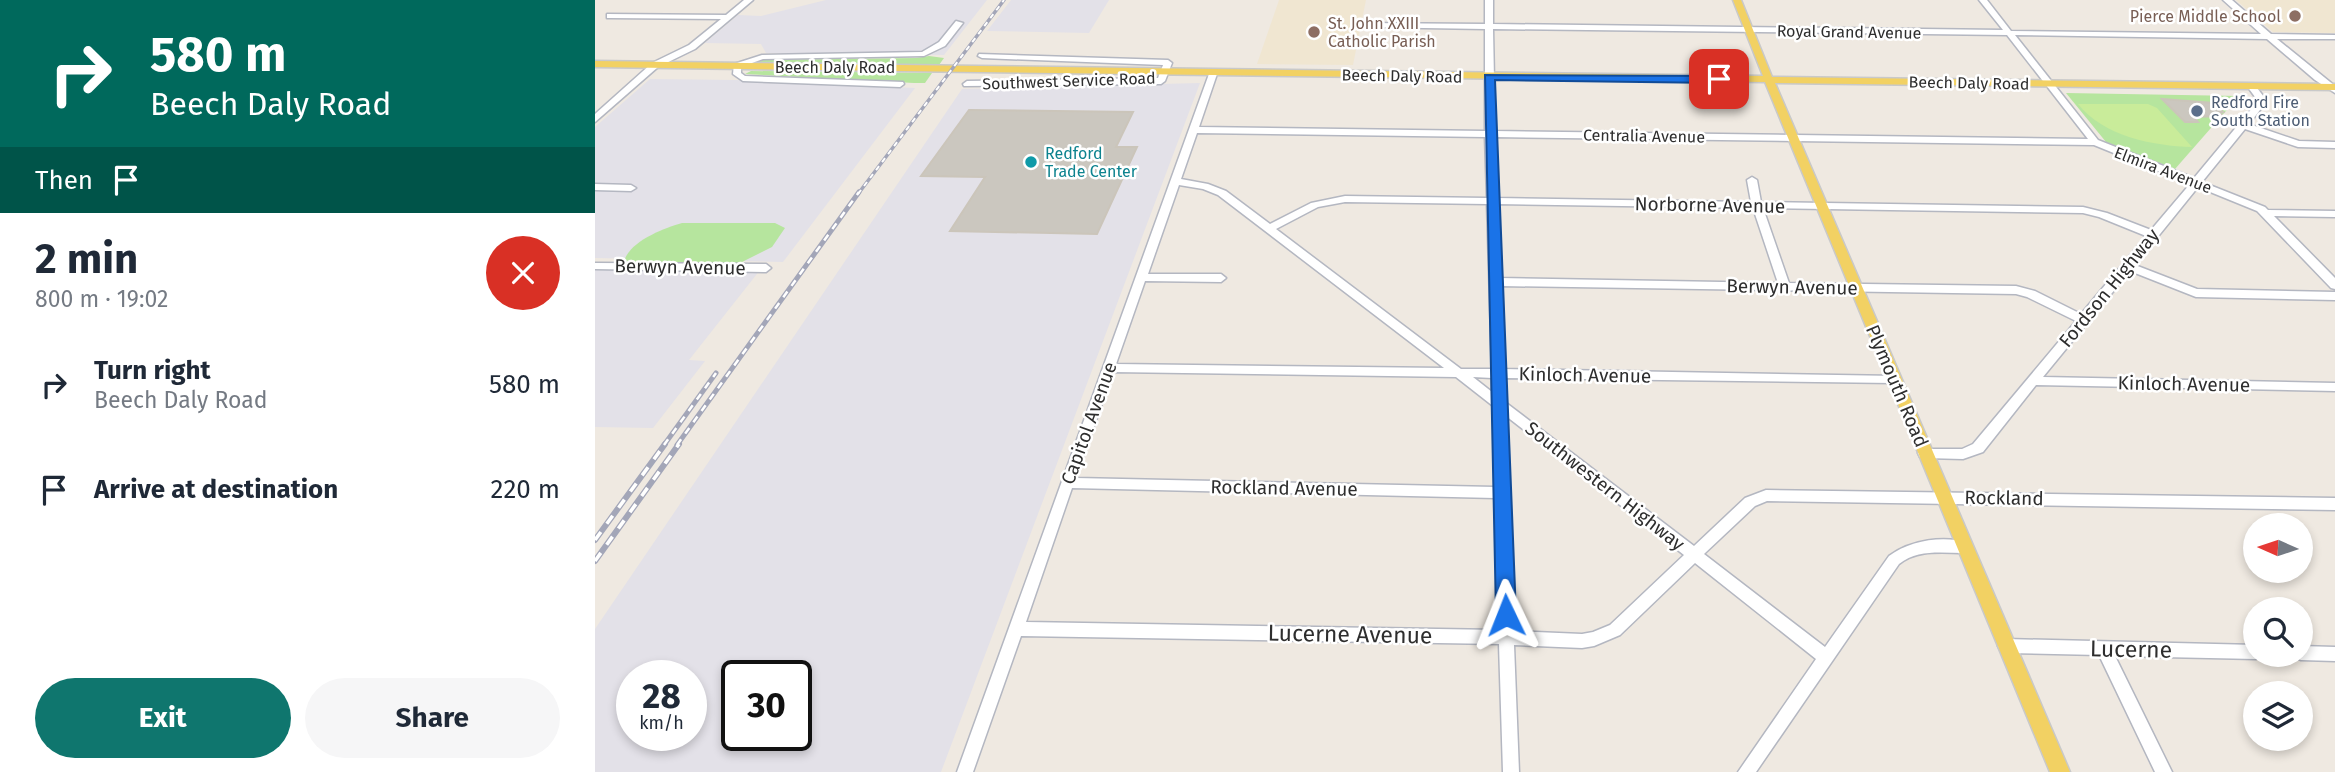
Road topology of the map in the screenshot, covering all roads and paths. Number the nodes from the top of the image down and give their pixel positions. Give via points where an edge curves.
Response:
1 (749, 0) edge
2 (1489, 0) edge
3 (1737, 0) edge
4 (1983, 0) edge
5 (2227, 0) edge
6 (610, 16) dead end
7 (728, 18) junction
8 (959, 23) dead end
9 (1363, 25) dead end
10 (1489, 27) junction
11 (1748, 30) junction
12 (2010, 33) junction
13 (2269, 36) junction
14 (2335, 37) edge
15 (982, 57) dead end
16 (595, 64) edge
17 (656, 65) junction
18 (737, 66) junction
19 (1165, 71) junction
20 (1213, 74) junction
21 (1489, 77) junction
22 (1768, 80) junction
23 (900, 84) dead end
24 (967, 84) dead end
25 (2048, 84) junction
26 (2251, 86) junction
27 (2334, 88) edge
28 (626, 91) junction
29 (637, 92) dead end
30 (598, 122) edge
31 (2243, 125) junction
32 (1193, 130) junction
33 (1490, 134) junction
34 (1792, 138) junction
35 (2095, 142) junction
36 (2335, 145) edge
37 (1752, 180) dead end
38 (1175, 181) junction
39 (2196, 183) junction
40 (595, 187) edge
41 (631, 188) dead end
42 (1493, 201) junction
43 (1757, 205) junction
44 (1821, 206) junction
45 (2267, 213) junction
46 (2335, 214) edge
47 (1269, 229) junction
48 (2153, 235) junction
49 (2128, 265) junction
50 (595, 266) edge
51 (765, 268) dead end
52 (1141, 276) junction
53 (1221, 278) dead end
54 (1495, 282) junction
55 (2335, 285) edge
56 (1785, 286) junction
57 (1855, 288) junction
58 (2335, 296) edge
59 (2083, 320) junction
60 (1108, 368) junction
61 (1457, 372) junction
62 (1498, 373) junction
63 (1893, 379) junction
64 (2034, 381) junction
65 (2335, 387) edge
66 (1499, 404) junction
67 (1926, 453) junction
68 (1067, 483) junction
69 (1502, 493) junction
70 (1944, 498) junction
71 (2335, 504) edge
72 (1964, 547) junction
73 (1694, 554) junction
74 (1016, 629) junction
75 (1507, 639) junction
76 (2006, 646) junction
77 (2103, 648) junction
78 (2243, 652) edge
79 (2313, 653) edge
80 (2335, 654) edge
81 (1826, 657) junction
82 (965, 772) edge
83 (1511, 772) edge
84 (1747, 772) edge
85 (2060, 772) edge
86 (2164, 772) edge

1 - 7 street
2 - 10 street
3 - 11 main road, Plymouth Road
4 - 12 street, Elmira Avenue
5 - 13 street
6 - 7 street
7 - 17 street via 692,47
8 - 18 street via 942,44 924,54 762,57
9 - 10 street, Royal Grand Avenue
10 - 11 street, Royal Grand Avenue
10 - 21 street
11 - 12 street, Royal Grand Avenue
11 - 22 main road, Plymouth Road
12 - 13 street, Royal Grand Avenue
12 - 25 street, Elmira Avenue
13 - 14 street, Royal Grand Avenue
13 - 27 street
15 - 19 street via 1168,63
16 - 17 main road, Beech Daly Road
17 - 18 main road, Beech Daly Road
17 - 28 street
18 - 19 main road, Beech Daly Road
18 - 23 street via 737,75 743,78
19 - 20 main road, Beech Daly Road
19 - 24 street, Southwest Service Road via 1161,81
20 - 21 main road, Beech Daly Road
20 - 32 street, Capitol Avenue
21 - 22 main road, Beech Daly Road
21 - 33 street
22 - 25 main road, Beech Daly Road
22 - 34 main road, Plymouth Road
25 - 26 main road, Beech Daly Road
25 - 35 street, Elmira Avenue
26 - 27 main road, Beech Daly Road
26 - 31 street, Fordson Highway via 2263,101
28 - 29 street
28 - 30 street
31 - 36 street via 2298,144
31 - 39 street, Fordson Highway
32 - 33 street, Centralia Avenue
32 - 38 street, Capitol Avenue
33 - 34 street, Centralia Avenue
33 - 42 street
34 - 35 street, Centralia Avenue
34 - 44 main road, Plymouth Road
35 - 39 street, Elmira Avenue
37 - 43 street
38 - 47 street, Southwestern Highway via 1216,190
38 - 52 street, Capitol Avenue
39 - 45 street, Elmira Avenue
39 - 48 street, Fordson Highway
40 - 41 street
42 - 43 street, Norborne Avenue
42 - 47 street, Norborne Avenue via 1335,200
42 - 54 street
43 - 44 street, Norborne Avenue
43 - 56 street
44 - 48 street, Norborne Avenue via 2083,210
44 - 57 main road, Plymouth Road
45 - 46 street
45 - 55 street, Elmira Avenue
47 - 61 street, Southwestern Highway
48 - 49 street, Fordson Highway
49 - 58 street via 2196,293
49 - 59 street, Fordson Highway
50 - 51 street, Berwyn Avenue
52 - 53 street
52 - 60 street, Capitol Avenue
54 - 56 street, Berwyn Avenue
54 - 62 street
56 - 57 street, Berwyn Avenue
57 - 59 street, Berwyn Avenue via 2016,290
57 - 63 main road, Plymouth Road
59 - 64 street, Fordson Highway
60 - 61 street, Kinloch Avenue
60 - 68 street, Capitol Avenue
61 - 62 street, Kinloch Avenue
61 - 66 street, Southwestern Highway
62 - 63 street, Kinloch Avenue
62 - 66 street
63 - 67 main road, Plymouth Road
64 - 65 street, Kinloch Avenue
64 - 67 street, Fordson Highway via 1976,451
66 - 69 street
66 - 73 street, Southwestern Highway
67 - 70 main road, Plymouth Road
68 - 69 street, Rockland Avenue
68 - 74 street, Capitol Avenue
69 - 75 street
70 - 71 street, Rockland
70 - 72 main road, Plymouth Road
70 - 73 street, Rockland via 1766,495 1750,502
72 - 76 main road, Plymouth Road
72 - 81 street via 1921,547 1898,556
73 - 75 street, Lucerne Avenue via 1608,634 1581,641
73 - 81 street, Southwestern Highway
74 - 75 street, Lucerne Avenue
74 - 82 street, Capitol Avenue
75 - 83 street
76 - 77 street, Lucerne
76 - 85 main road, Plymouth Road
77 - 78 street, Lucerne
77 - 86 street
79 - 80 street
81 - 84 street

